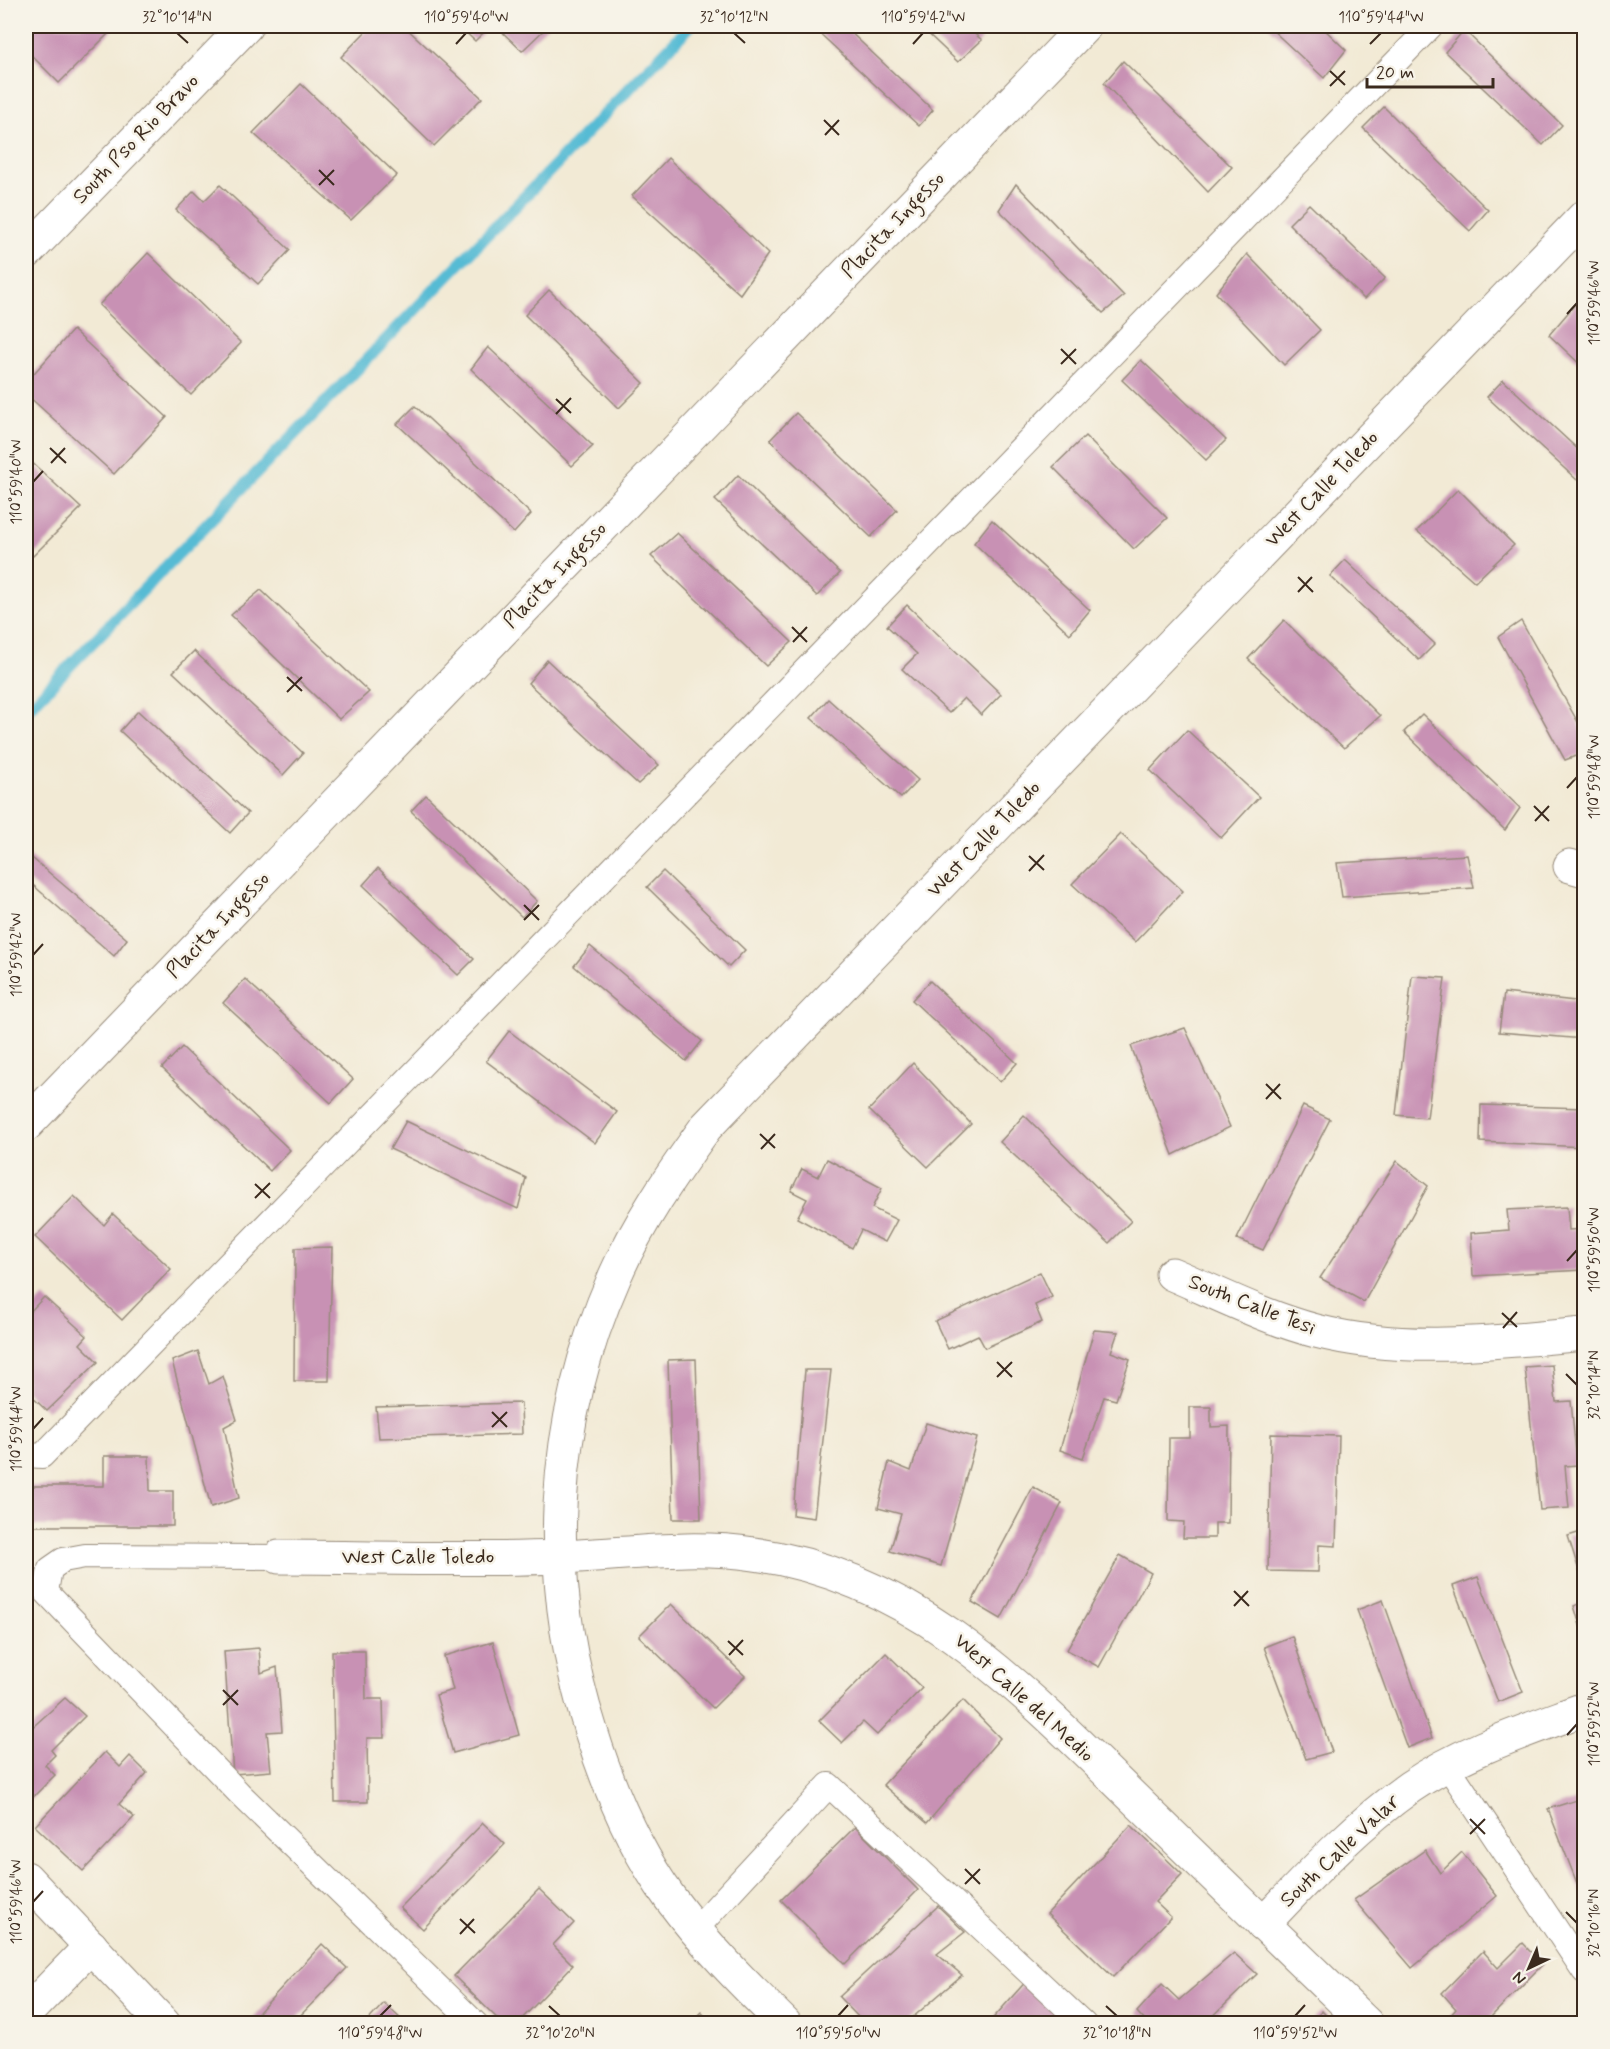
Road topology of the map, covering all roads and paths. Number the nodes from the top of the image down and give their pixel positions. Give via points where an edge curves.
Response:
1 (246, 26) edge
2 (1085, 26) edge
3 (1431, 26) edge
4 (1584, 217) edge
5 (26, 253) edge
6 (26, 1125) edge
7 (1172, 1274) dead end
8 (1584, 1334) edge
9 (26, 1455) edge
10 (279, 1557) joint
11 (558, 1557) junction
12 (1584, 1709) edge
13 (1448, 1765) junction
14 (26, 1878) edge
15 (1263, 1924) junction
16 (694, 1930) junction
17 (91, 1946) junction
18 (1584, 1971) edge
19 (26, 2013) edge
20 (164, 2024) edge
21 (476, 2024) edge
22 (785, 2024) edge
23 (1084, 2024) edge
24 (1367, 2024) edge

1 - 5 street, South Pso Rio Bravo
2 - 6 street, Placita Ingesso
3 - 9 lane via 42,1456
4 - 11 street, West Calle Toledo via 706,1127 639,1227 594,1329 569,1422 558,1515
7 - 8 street, South Calle Tesi via 1278,1319 1352,1339 1426,1345
10 - 11 street, West Calle Toledo
10 - 21 lane via 86,1556 63,1560 50,1569 46,1592 240,1794
11 - 15 street, West Calle del Medio via 676,1550 754,1554 838,1574 875,1589 952,1634 987,1661
11 - 16 street, West Calle Toledo via 570,1655 600,1760 642,1853
12 - 13 street, South Calle Valar via 1482,1747
13 - 15 street, South Calle Valar via 1374,1815
13 - 18 lane
14 - 17 street
15 - 24 street, West Calle del Medio
16 - 22 street, West Calle Toledo
16 - 23 lane via 829,1785
17 - 19 street
17 - 20 street

